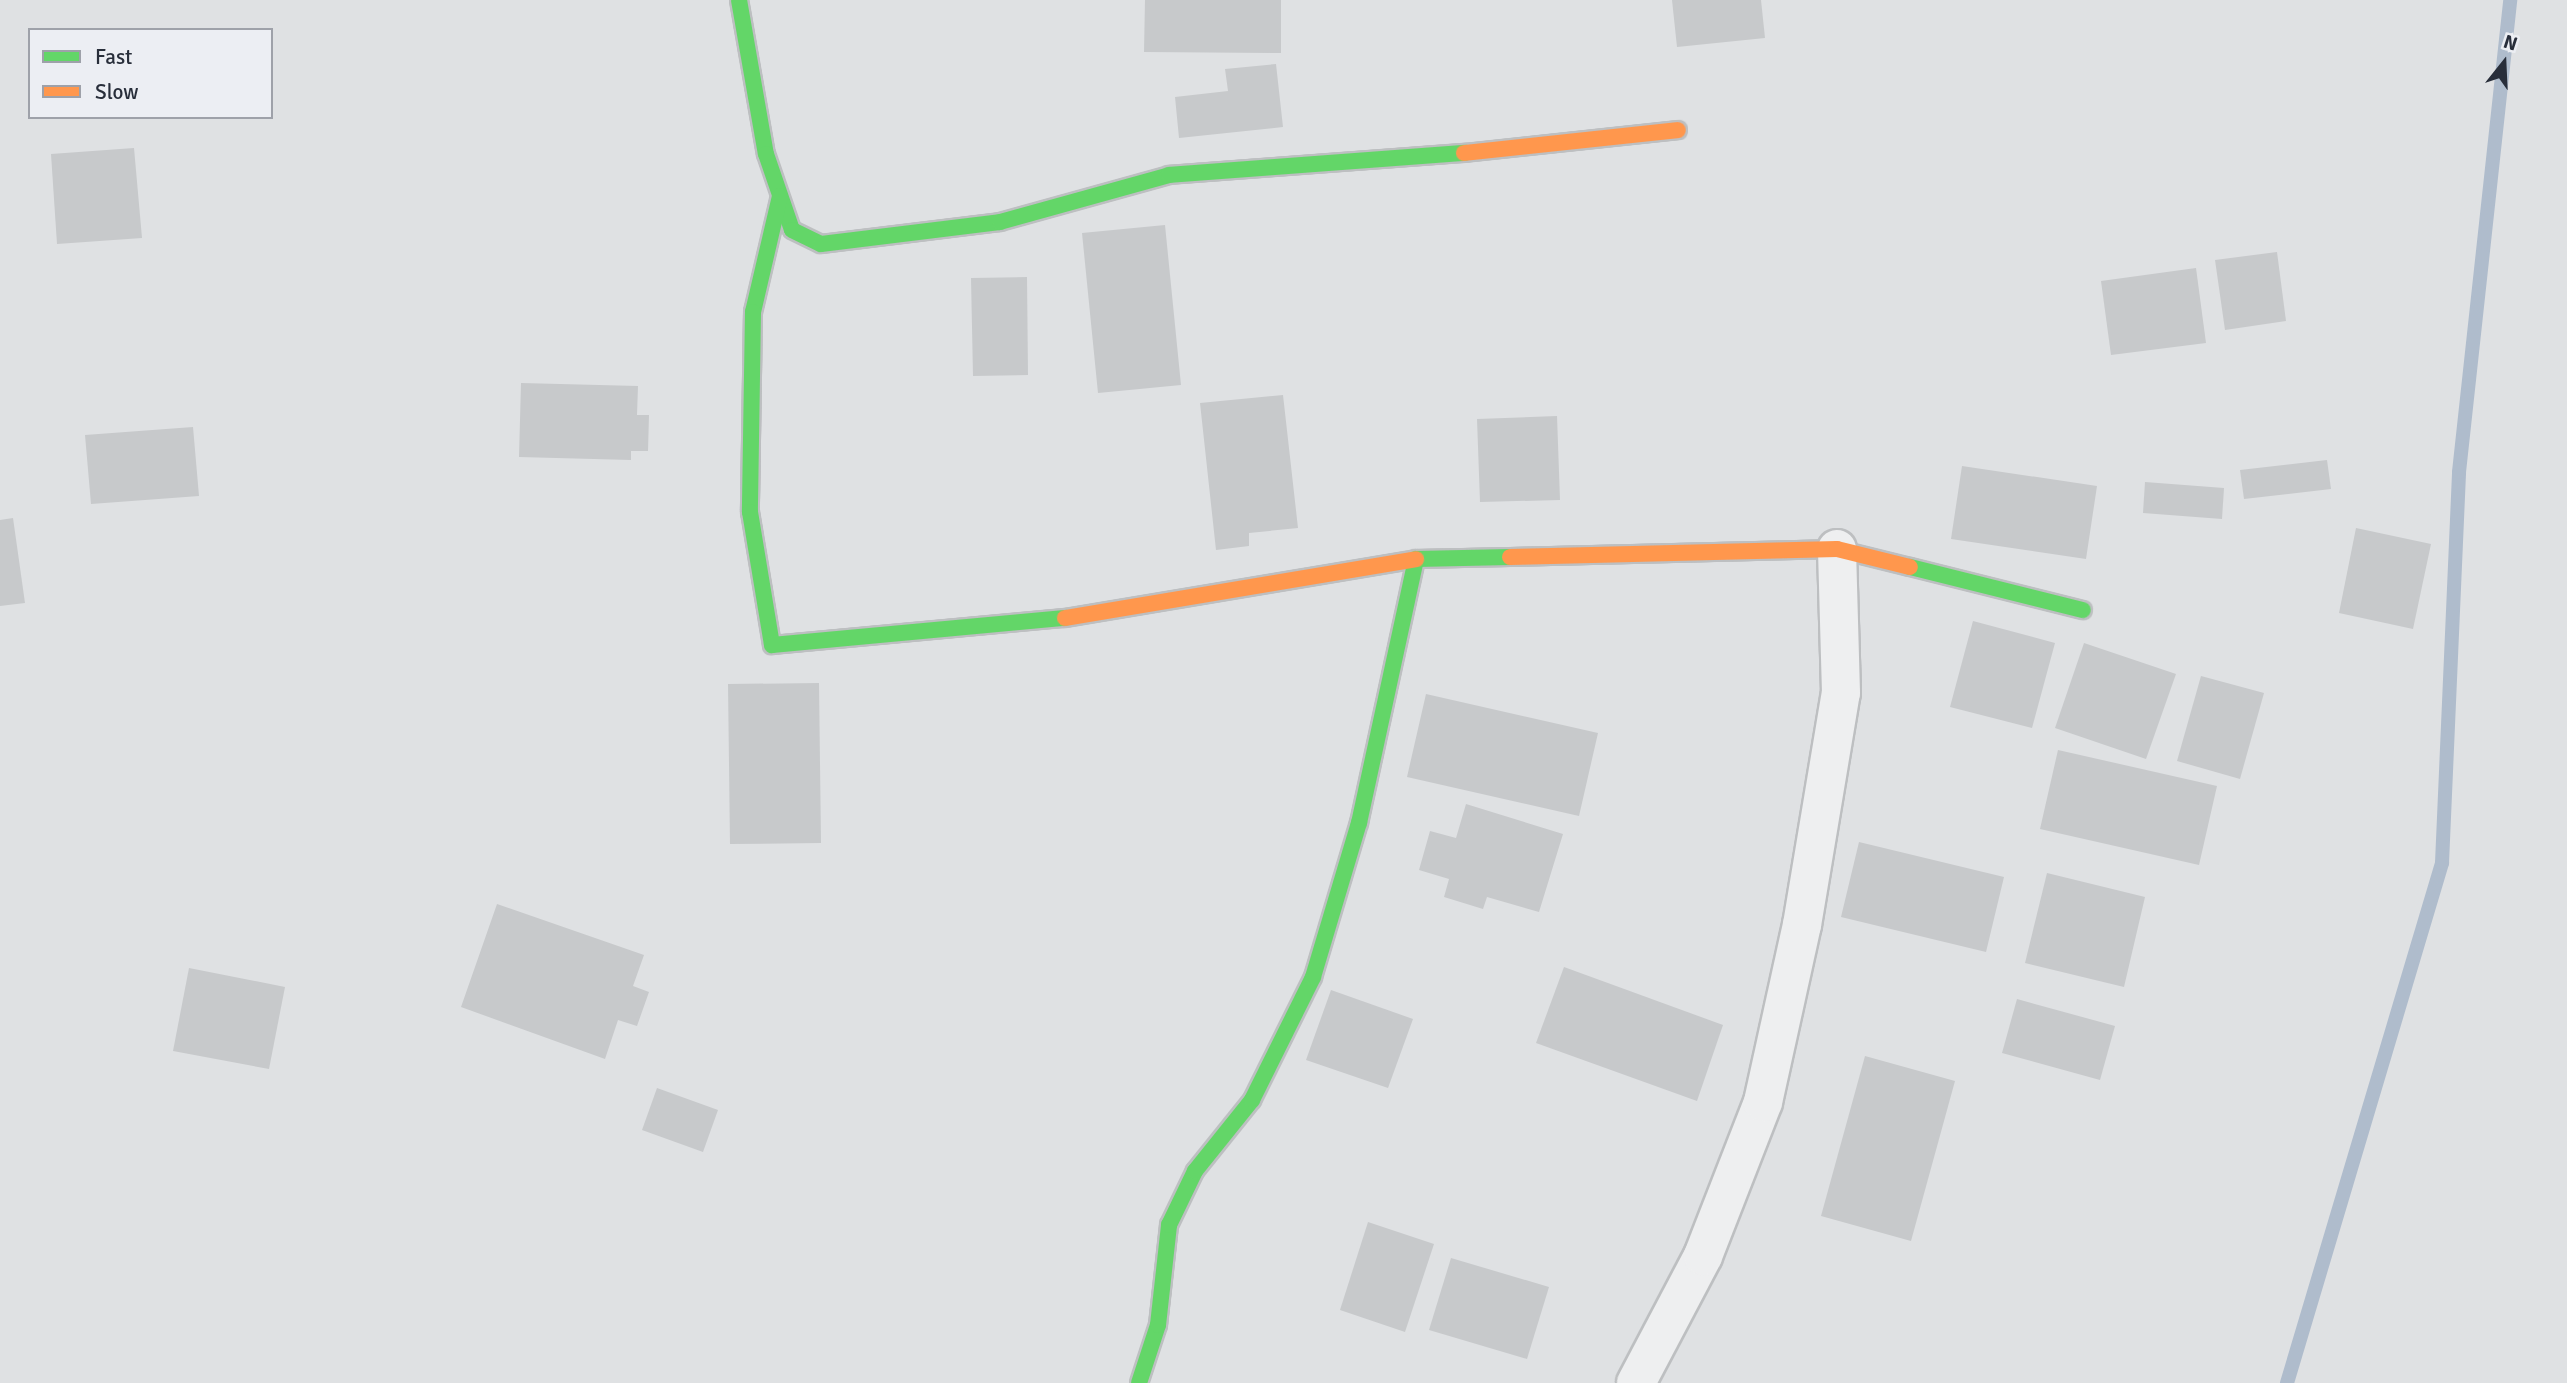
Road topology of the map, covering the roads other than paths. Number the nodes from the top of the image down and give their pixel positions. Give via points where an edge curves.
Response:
1 (739, 0) edge
2 (1678, 130) dead end
3 (780, 197) junction
4 (1837, 549) junction
5 (1416, 559) junction
6 (2083, 610) dead end
7 (1139, 1383) edge
8 (1636, 1383) edge

1 - 3 street via 766,154
2 - 3 street via 1357,164 1169,175 1000,222 821,244 792,230
3 - 5 street via 753,312 752,339 750,512 772,645 1034,623
4 - 5 street
4 - 6 street
4 - 8 street via 1841,692 1802,925 1763,1102 1703,1256
5 - 7 street via 1359,823 1313,977 1252,1100 1195,1171 1168,1226 1158,1325

